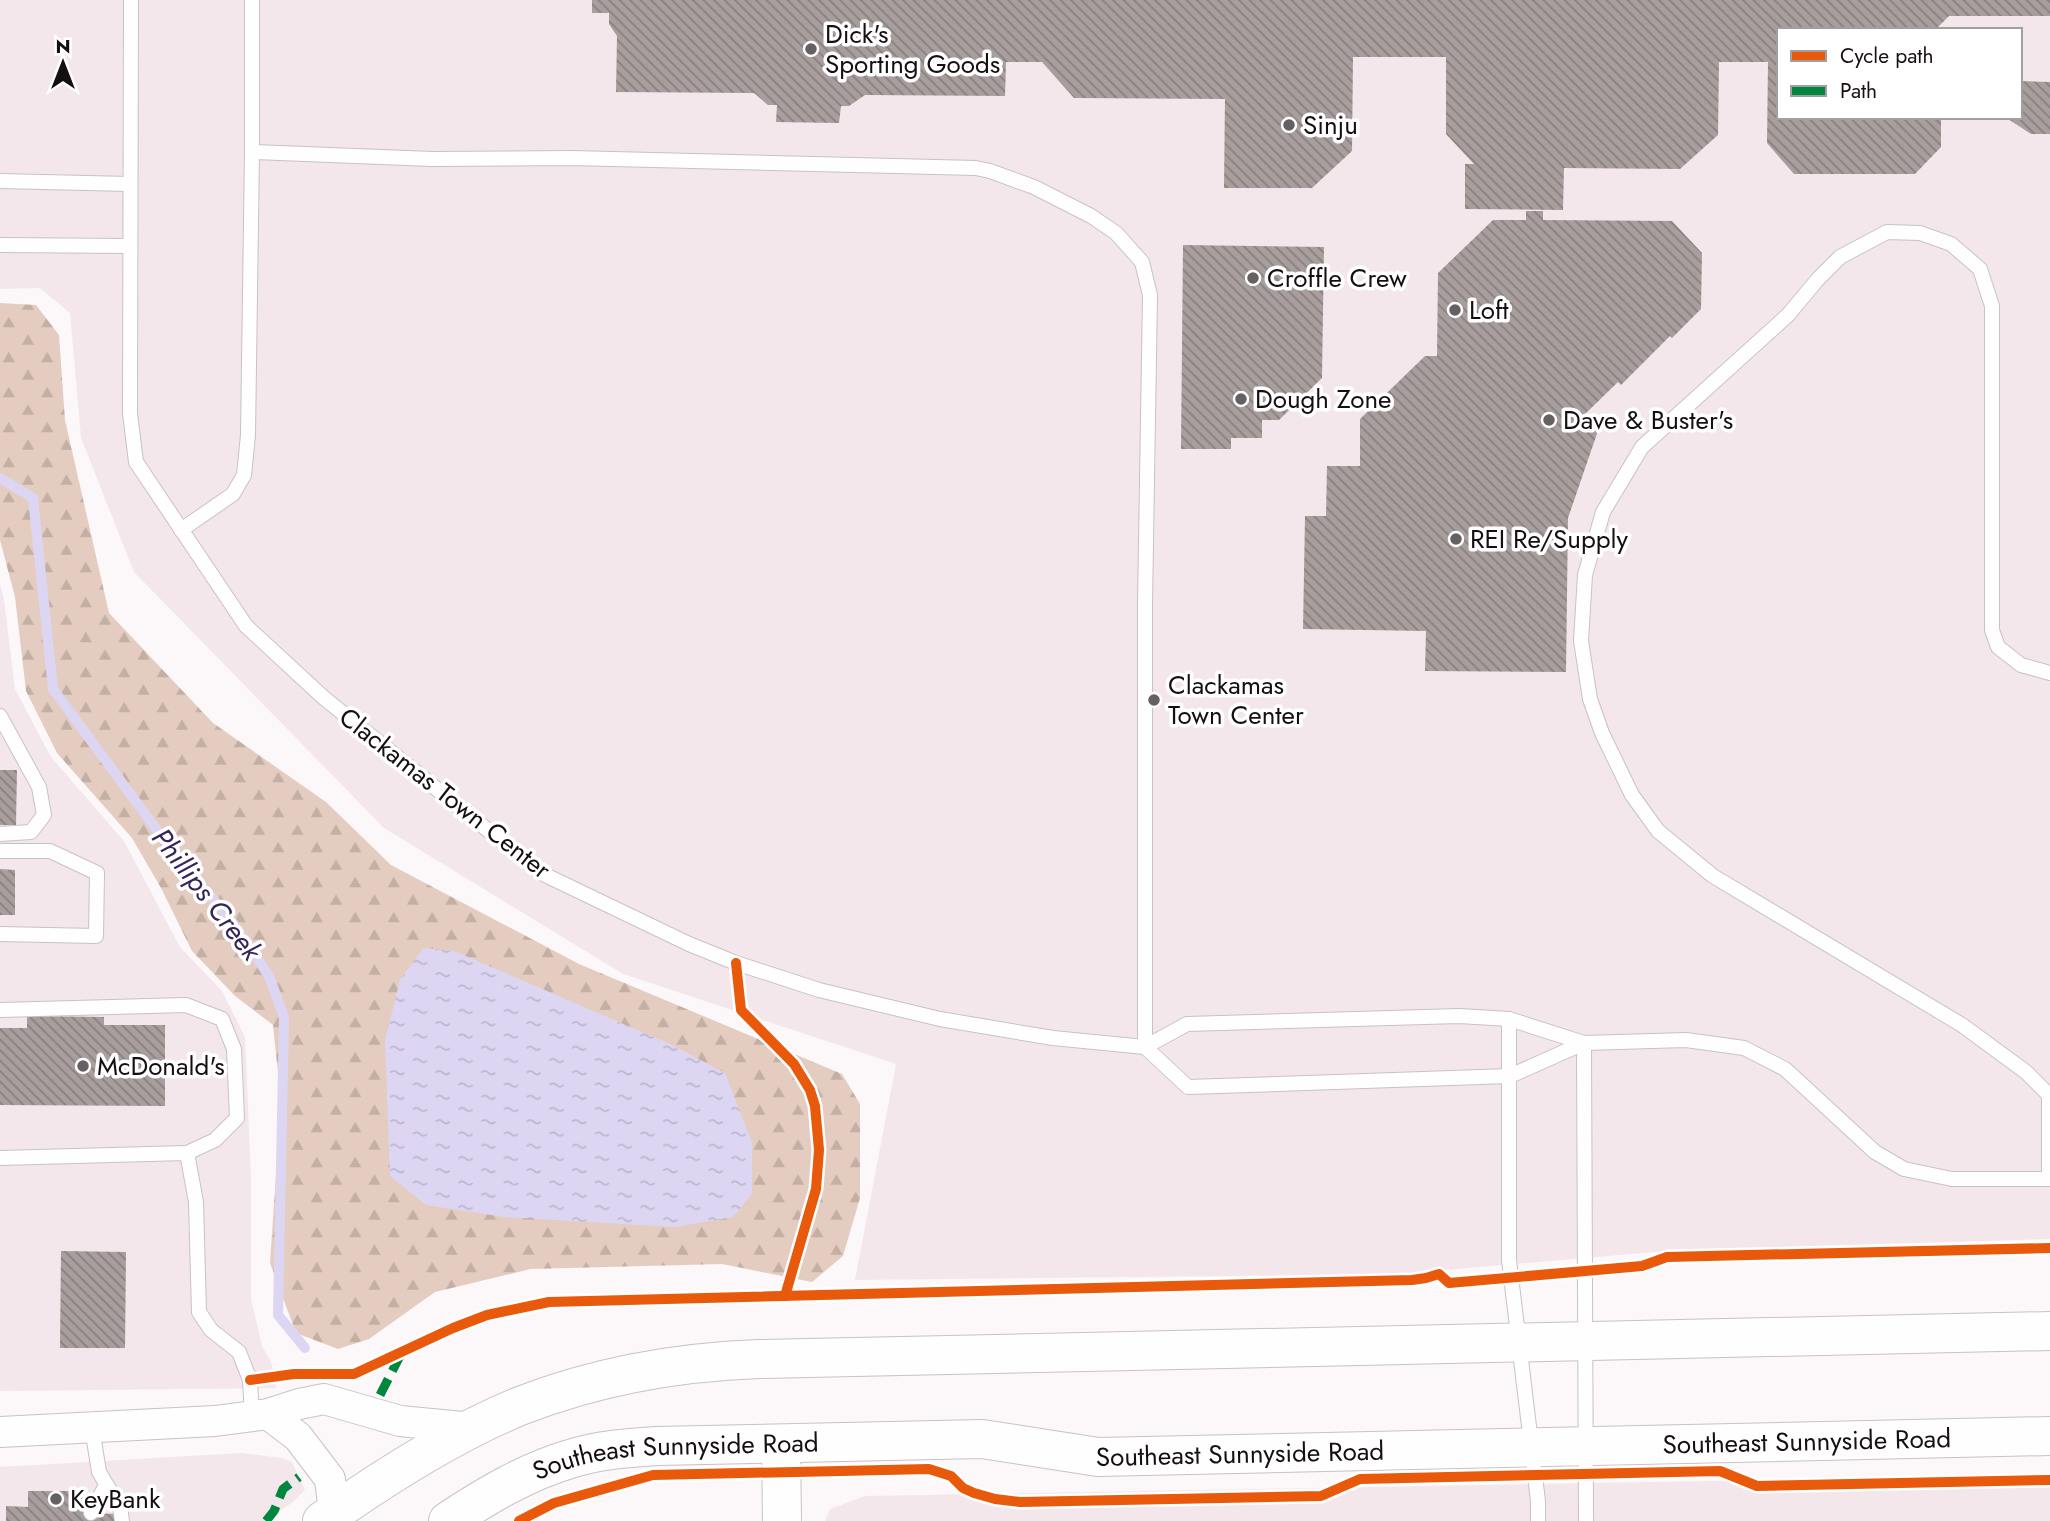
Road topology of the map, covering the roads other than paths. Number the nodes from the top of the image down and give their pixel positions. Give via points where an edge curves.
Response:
1 (131, 0) edge
2 (252, 0) edge
3 (253, 152) junction
4 (0, 181) edge
5 (130, 184) junction
6 (0, 245) edge
7 (129, 246) junction
8 (181, 530) junction
9 (2050, 673) edge
10 (0, 716) edge
11 (0, 834) edge
12 (0, 851) edge
13 (0, 934) edge
14 (0, 1010) edge
15 (1509, 1019) junction
16 (1584, 1043) junction
17 (1145, 1047) junction
18 (1510, 1076) junction
19 (187, 1153) junction
20 (0, 1158) edge
21 (2049, 1179) edge
22 (2050, 1331) edge
23 (1586, 1341) junction
24 (1519, 1343) junction
25 (260, 1415) junction
26 (92, 1428) junction
27 (473, 1428) junction
28 (0, 1432) edge
29 (2050, 1436) edge
30 (781, 1444) junction
31 (1586, 1446) junction
32 (1531, 1447) junction
33 (106, 1485) junction
34 (91, 1513) dead end
35 (328, 1517) edge
36 (122, 1521) edge
37 (448, 1521) edge
38 (782, 1521) edge
39 (1538, 1521) edge
40 (1586, 1521) edge

1 - 5 lane, Clackamas Town Center
2 - 3 lane
3 - 8 lane via 244,475 233,494
3 - 17 lane via 976,169 1034,187 1116,233 1142,262 1150,295
4 - 5 lane
5 - 7 lane, Clackamas Town Center
6 - 7 lane
7 - 8 lane, Clackamas Town Center via 130,413 136,462
8 - 17 lane, Clackamas Town Center via 246,626 324,698 541,873 689,944 819,990 940,1019 1053,1038
9 - 21 lane via 2021,665 1998,646 1992,630 1992,306 1980,269 1951,244 1920,233 1887,232 1840,257 1788,315 1642,447 1603,512 1585,575 1581,640 1590,699 1632,795 1658,831 1713,876 1962,1025 2026,1072 2049,1095
10 - 11 lane via 39,787 44,815 32,832
12 - 13 lane via 50,851 97,873 96,936
14 - 19 lane via 186,1006 222,1019 234,1049 237,1118 215,1140
15 - 16 lane
15 - 17 lane via 1460,1016 1187,1024
15 - 18 lane
16 - 18 lane
16 - 21 lane via 1686,1040 1744,1048 1785,1069 1875,1152 1903,1169 1952,1179
16 - 23 lane
17 - 18 lane via 1188,1087
18 - 24 lane via 1508,1261
19 - 20 lane
19 - 25 lane via 196,1202 199,1312 211,1330 239,1352
22 - 23 main road
23 - 24 main road
23 - 31 lane
24 - 27 main road via 722,1360 606,1378
24 - 32 lane
25 - 26 street
25 - 27 street via 324,1399 400,1421
25 - 35 street via 298,1437 330,1479
26 - 28 street
26 - 33 lane via 99,1472
27 - 35 main road
29 - 31 main road, Southeast Sunnyside Road
30 - 32 main road, Southeast Sunnyside Road via 982,1439 1098,1457
30 - 37 main road, Southeast Sunnyside Road via 612,1449 526,1476
30 - 38 main road
31 - 32 main road, Southeast Sunnyside Road
31 - 40 lane
32 - 39 lane
33 - 34 lane
33 - 36 lane via 120,1507

